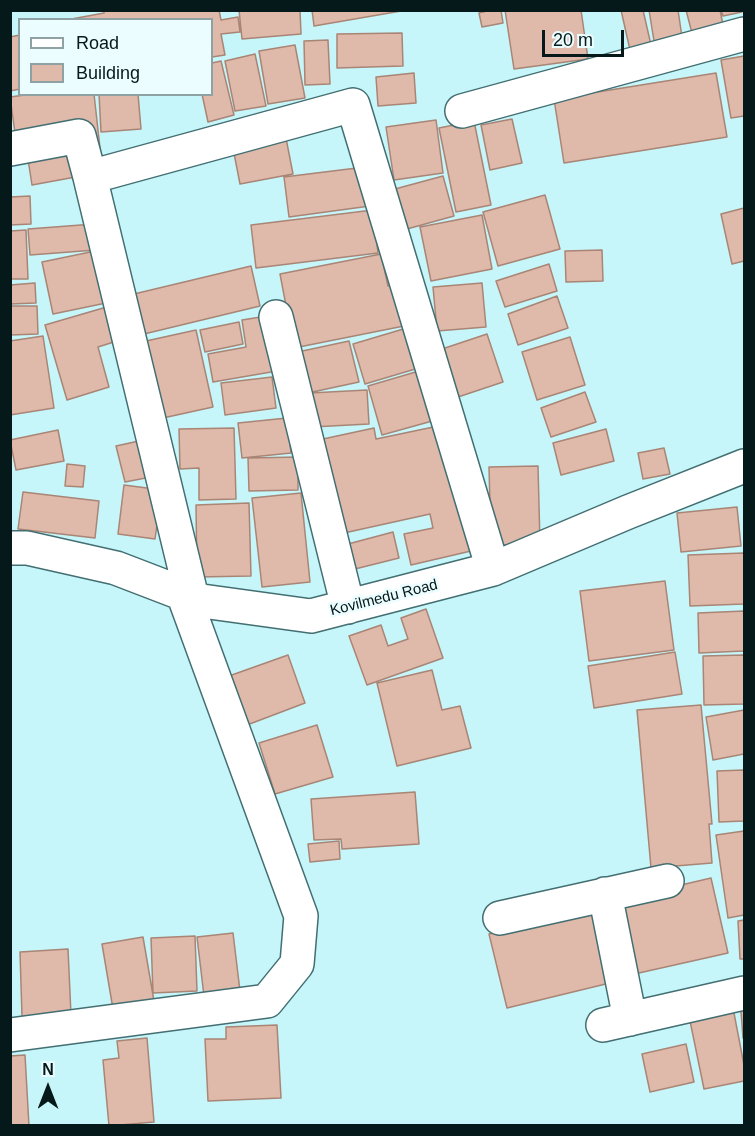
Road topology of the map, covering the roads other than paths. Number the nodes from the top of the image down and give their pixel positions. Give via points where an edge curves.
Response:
1 (744, 34) edge
2 (462, 111) dead end
3 (10, 149) edge
4 (90, 177) junction
5 (276, 317) dead end
6 (744, 466) edge
7 (10, 548) edge
8 (493, 569) junction
9 (188, 597) junction
10 (348, 607) junction
11 (667, 881) dead end
12 (605, 894) junction
13 (500, 918) dead end
14 (744, 993) edge
15 (10, 1035) edge

1 - 2 street
3 - 4 street via 79,136
4 - 8 street via 353,105
4 - 9 street
5 - 10 street
6 - 8 street, Kovilmedu Road
7 - 9 street, Kovilmedu Road via 116,568
8 - 10 street, Kovilmedu Road
9 - 10 street, Kovilmedu Road via 311,616
9 - 15 street via 301,916 297,964 267,1000
11 - 12 street
12 - 13 street
12 - 14 street via 617,1022

